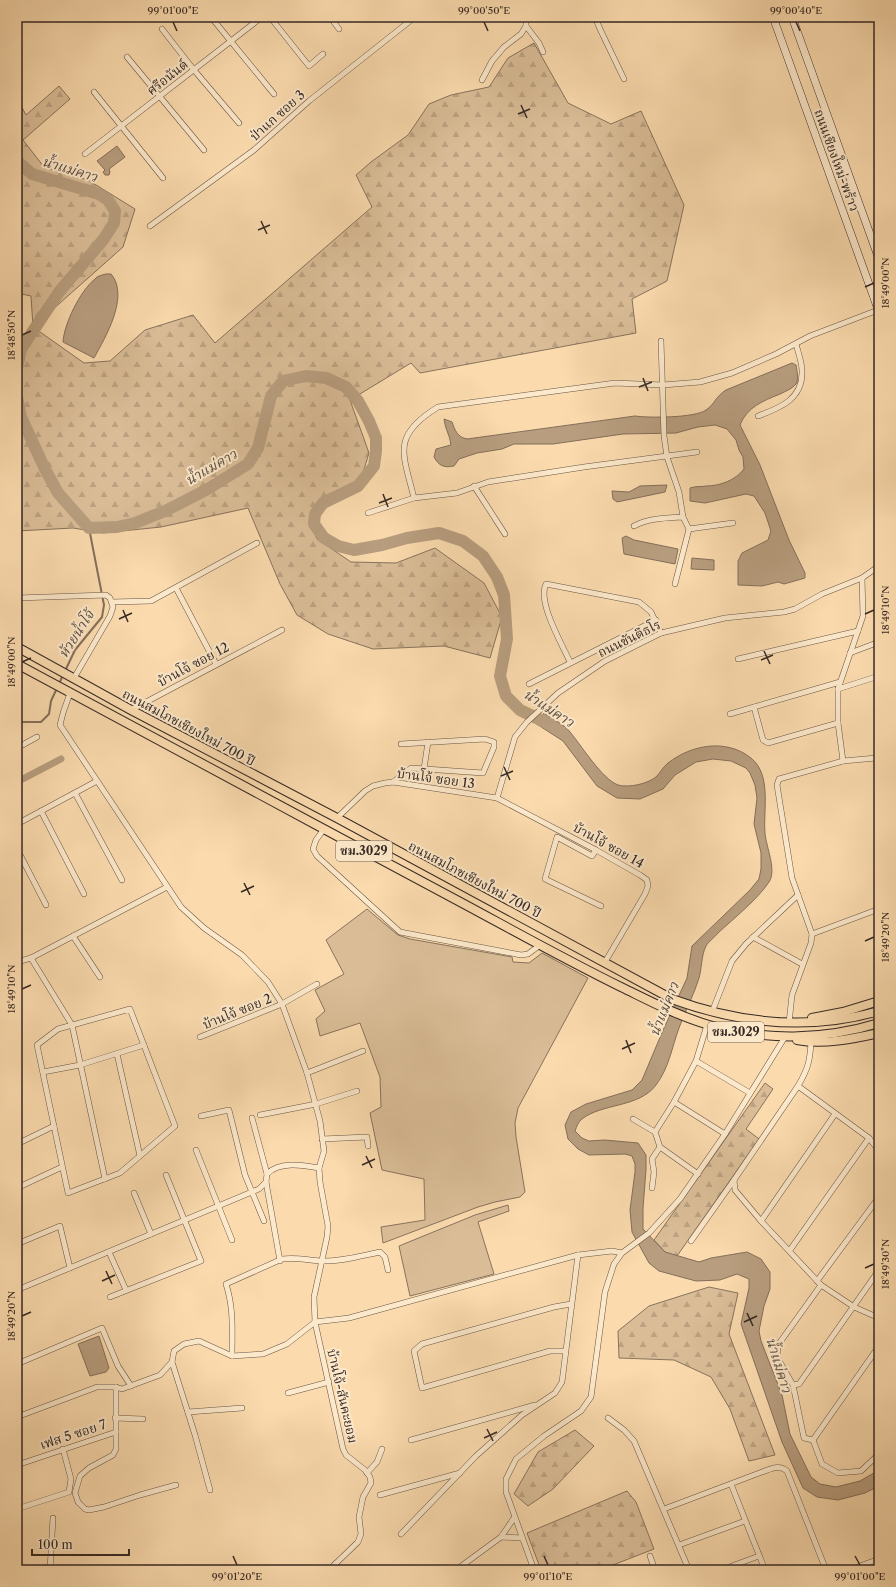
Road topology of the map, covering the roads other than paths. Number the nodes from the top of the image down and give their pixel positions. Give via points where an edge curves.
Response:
1 (211, 17) edge
2 (262, 17) edge
3 (270, 17) edge
4 (330, 17) edge
5 (526, 17) edge
6 (595, 17) edge
7 (773, 17) edge
8 (792, 17) edge
9 (413, 18) edge
10 (526, 26) junction
11 (162, 29) dead end
12 (339, 29) dead end
13 (230, 42) junction
14 (543, 52) dead end
15 (323, 54) dead end
16 (127, 57) dead end
17 (194, 70) junction
18 (624, 79) dead end
19 (482, 80) dead end
20 (94, 92) dead end
21 (274, 94) dead end
22 (159, 97) junction
23 (238, 123) dead end
24 (122, 126) junction
25 (204, 150) dead end
26 (85, 154) dead end
27 (163, 178) dead end
28 (150, 226) dead end
29 (879, 259) edge
30 (879, 311) edge
31 (661, 341) dead end
32 (796, 344) junction
33 (663, 385) junction
34 (758, 416) dead end
35 (696, 452) dead end
36 (667, 457) junction
37 (474, 486) junction
38 (414, 498) junction
39 (368, 513) dead end
40 (683, 517) junction
41 (733, 523) dead end
42 (634, 526) dead end
43 (688, 529) junction
44 (504, 534) dead end
45 (257, 543) dead end
46 (879, 566) edge
47 (862, 578) junction
48 (675, 584) dead end
49 (176, 588) junction
50 (17, 598) edge
51 (112, 602) junction
52 (656, 620) junction
53 (282, 630) dead end
54 (858, 631) junction
55 (661, 633) junction
56 (879, 642) edge
57 (17, 647) edge
58 (850, 653) junction
59 (738, 660) dead end
60 (570, 662) junction
61 (17, 664) edge
62 (216, 664) junction
63 (879, 676) edge
64 (72, 677) junction
65 (840, 682) junction
66 (529, 684) dead end
67 (838, 689) junction
68 (70, 693) junction
69 (754, 707) junction
70 (131, 710) junction
71 (730, 714) dead end
72 (838, 723) junction
73 (37, 737) dead end
74 (428, 742) junction
75 (400, 744) dead end
76 (17, 748) edge
77 (879, 756) edge
78 (843, 761) junction
79 (424, 769) junction
80 (97, 781) junction
81 (392, 782) junction
82 (75, 793) junction
83 (497, 798) junction
84 (41, 811) junction
85 (337, 818) junction
86 (17, 824) edge
87 (324, 829) junction
88 (17, 849) edge
89 (596, 850) junction
90 (122, 880) dead end
91 (167, 887) junction
92 (84, 894) dead end
93 (798, 895) junction
94 (46, 905) dead end
95 (601, 906) dead end
96 (879, 909) edge
97 (812, 934) junction
98 (73, 936) junction
99 (753, 937) junction
100 (540, 945) junction
101 (17, 955) edge
102 (31, 958) junction
103 (19, 962) edge
104 (605, 962) junction
105 (802, 964) junction
106 (100, 977) dead end
107 (317, 984) dead end
108 (879, 1001) edge
109 (282, 1004) junction
110 (879, 1011) edge
111 (712, 1012) junction
112 (792, 1023) junction
113 (879, 1023) edge
114 (707, 1024) junction
115 (72, 1025) junction
116 (879, 1033) edge
117 (785, 1037) junction
118 (200, 1038) dead end
119 (811, 1042) junction
120 (144, 1045) junction
121 (363, 1051) dead end
122 (117, 1054) junction
123 (696, 1062) junction
124 (80, 1065) junction
125 (42, 1072) junction
126 (307, 1073) junction
127 (798, 1086) junction
128 (356, 1091) dead end
129 (750, 1093) junction
130 (674, 1102) junction
131 (316, 1104) junction
132 (835, 1114) junction
133 (260, 1115) dead end
134 (201, 1116) dead end
135 (252, 1118) dead end
136 (634, 1119) dead end
137 (54, 1126) junction
138 (655, 1132) junction
139 (725, 1134) junction
140 (869, 1138) junction
141 (322, 1139) junction
142 (17, 1144) edge
143 (368, 1146) dead end
144 (660, 1147) junction
145 (196, 1150) dead end
146 (879, 1151) edge
147 (140, 1156) junction
148 (62, 1167) junction
149 (319, 1168) junction
150 (267, 1174) junction
151 (698, 1174) junction
152 (166, 1175) dead end
153 (104, 1179) junction
154 (734, 1180) junction
155 (266, 1182) junction
156 (17, 1188) edge
157 (652, 1188) dead end
158 (252, 1192) junction
159 (134, 1193) dead end
160 (879, 1197) edge
161 (218, 1206) junction
162 (184, 1220) junction
163 (264, 1220) dead end
164 (761, 1221) junction
165 (151, 1234) junction
166 (232, 1240) dead end
167 (691, 1241) dead end
168 (17, 1244) edge
169 (790, 1250) junction
170 (109, 1252) junction
171 (622, 1253) junction
172 (578, 1254) junction
173 (280, 1261) junction
174 (321, 1261) junction
175 (70, 1268) junction
176 (388, 1270) dead end
177 (879, 1270) edge
178 (817, 1281) junction
179 (821, 1285) junction
180 (17, 1290) edge
181 (126, 1290) junction
182 (110, 1296) dead end
183 (571, 1304) junction
184 (854, 1307) junction
185 (879, 1318) edge
186 (316, 1322) junction
187 (879, 1346) edge
188 (565, 1351) junction
189 (232, 1356) junction
190 (172, 1362) junction
191 (17, 1364) edge
192 (329, 1382) junction
193 (793, 1385) junction
194 (116, 1386) junction
195 (132, 1386) junction
196 (288, 1393) dead end
197 (542, 1403) junction
198 (242, 1408) dead end
199 (188, 1412) junction
200 (17, 1418) edge
201 (116, 1418) junction
202 (608, 1418) dead end
203 (144, 1419) dead end
204 (116, 1432) junction
205 (411, 1440) dead end
206 (813, 1440) junction
207 (63, 1449) junction
208 (382, 1449) dead end
209 (879, 1454) edge
210 (17, 1465) edge
211 (367, 1473) junction
212 (460, 1473) junction
213 (731, 1484) junction
214 (176, 1485) dead end
215 (210, 1490) dead end
216 (380, 1495) dead end
217 (17, 1509) edge
218 (664, 1509) junction
219 (53, 1518) dead end
220 (514, 1518) junction
221 (745, 1521) junction
222 (402, 1534) dead end
223 (501, 1537) junction
224 (522, 1538) junction
225 (679, 1545) junction
226 (650, 1556) dead end
227 (759, 1556) junction
228 (879, 1559) edge
229 (50, 1570) edge
230 (329, 1570) edge
231 (456, 1570) edge
232 (534, 1570) edge
233 (655, 1570) edge
234 (690, 1570) edge
235 (721, 1570) edge
236 (765, 1570) edge
237 (826, 1570) edge
238 (849, 1570) edge

1 - 13 street
2 - 13 street, ศรีอนันต์
3 - 15 street via 309,66
4 - 12 street
5 - 10 street
6 - 18 street
7 - 30 main road, ถนนเชียงใหม่-พร้าว
8 - 29 main road, ถนนเชียงใหม่-พร้าว
9 - 28 street, ป่าแก ซอย 3 via 309,101 254,150
10 - 14 street
10 - 19 street via 492,61
11 - 17 street
13 - 17 street, ศรีอนันต์
13 - 21 street
16 - 22 street
17 - 22 street, ศรีอนันต์
17 - 23 street
20 - 24 street
22 - 24 street, ศรีอนันต์
22 - 25 street
24 - 26 street, ศรีอนันต์
24 - 27 street
30 - 32 street via 810,336
31 - 33 street
32 - 33 street via 732,373 700,382
32 - 34 street via 802,370 797,392 791,401
33 - 36 street
33 - 38 street via 614,383 438,407 412,427 405,442 403,451
35 - 36 street
36 - 37 street via 584,467
36 - 40 street via 679,492
37 - 38 street via 456,493
37 - 44 street
38 - 39 street
40 - 42 street via 660,518
40 - 43 street
41 - 43 street
43 - 48 street
45 - 49 street
46 - 47 street, ถนนขันติธโร
47 - 54 street via 864,607
47 - 55 street, ถนนขันติธโร via 822,594 796,609 725,618
49 - 51 street via 150,601
49 - 62 street
50 - 51 street via 106,595
51 - 64 street via 110,616
52 - 55 street
52 - 60 street
52 - 60 street via 652,612 639,602 546,584 543,590 547,613
53 - 62 street, บ้านโจ้ ซอย 12
54 - 58 street
54 - 59 street
55 - 83 street, ถนนขันติธโร via 605,661 558,693 527,722 515,737
56 - 58 street
57 - 64 main road, ถนนสมโภชเชียงใหม่ 700 ปี / ชม.3029
58 - 65 street
60 - 66 street
61 - 68 main road, ถนนสมโภชเชียงใหม่ 700 ปี / ชม.3029
62 - 70 street, บ้านโจ้ ซอย 12
63 - 67 street
64 - 70 main road, ถนนสมโภชเชียงใหม่ 700 ปี / ชม.3029
65 - 67 street
65 - 69 street
67 - 72 street
68 - 80 street, บ้านโจ้-สันคะยอม via 60,725
68 - 87 main road, ถนนสมโภชเชียงใหม่ 700 ปี / ชม.3029
69 - 71 street
69 - 72 street via 763,740 768,743
70 - 85 main road, ถนนสมโภชเชียงใหม่ 700 ปี / ชม.3029
72 - 78 street
73 - 76 street
74 - 75 street
74 - 79 street
74 - 79 street via 485,738 494,742 494,748 483,773
77 - 78 street
78 - 93 street via 779,779 777,785 790,867
79 - 81 street via 411,768
80 - 82 street
80 - 91 street, บ้านโจ้-สันคะยอม
81 - 83 street, บ้านโจ้ ซอย 13
81 - 85 street, บ้านโจ้ ซอย 13 via 373,786 365,791
82 - 84 street
82 - 90 street
83 - 89 street, บ้านโจ้ ซอย 14
84 - 86 street
84 - 92 street
85 - 104 main road, ถนนสมโภชเชียงใหม่ 700 ปี / ชม.3029
87 - 100 main road, ถนนสมโภชเชียงใหม่ 700 ปี / ชม.3029
87 - 100 street via 313,849 316,856 400,932 520,956 528,954
88 - 94 street
89 - 95 street via 592,856 557,837 545,879
89 - 104 street, บ้านโจ้ ซอย 14 via 640,875 647,880 648,886
91 - 98 street
91 - 109 street, บ้านโจ้-สันคะยอม via 181,907 204,928 242,955 268,982
93 - 97 street
93 - 99 street
96 - 97 street
97 - 105 street
98 - 102 street
98 - 106 street
99 - 105 street
99 - 111 street via 732,961
100 - 114 main road, ถนนสมโภชเชียงใหม่ 700 ปี / ชม.3029 via 668,1010
101 - 103 street
102 - 103 street
102 - 115 street
104 - 111 main road, ถนนสมโภชเชียงใหม่ 700 ปี / ชม.3029 via 672,999
105 - 112 street via 792,996
107 - 109 street, บ้านโจ้ ซอย 2
108 - 112 main road
109 - 118 street, บ้านโจ้ ซอย 2
109 - 126 street, บ้านโจ้-สันคะยอม
110 - 112 main road, ถนนสมโภชเชียงใหม่ 700 ปี / ชม.3029 via 823,1022
111 - 112 main road, ถนนสมโภชเชียงใหม่ 700 ปี / ชม.3029
113 - 117 main road, ถนนสมโภชเชียงใหม่ 700 ปี / ชม.3029 via 839,1032
114 - 117 main road, ถนนสมโภชเชียงใหม่ 700 ปี / ชม.3029 via 744,1033
114 - 123 street
115 - 120 street via 130,1009
115 - 124 street
115 - 125 street via 58,1029 37,1044
116 - 119 main road
117 - 119 main road
117 - 129 street
119 - 127 street via 807,1070
120 - 122 street
120 - 147 street via 175,1126
121 - 126 street
122 - 124 street
122 - 147 street
123 - 129 street
123 - 130 street
124 - 125 street
124 - 153 street
125 - 137 street
126 - 131 street, บ้านโจ้-สันคะยอม
127 - 132 street
127 - 154 street
128 - 131 street
129 - 139 street
130 - 138 street
130 - 139 street
131 - 133 street
131 - 141 street, บ้านโจ้-สันคะยอม
132 - 140 street
132 - 164 street
134 - 158 street via 229,1110 245,1175
135 - 150 street
136 - 138 street
137 - 142 street
137 - 148 street
138 - 144 street
139 - 151 street
140 - 146 street
140 - 169 street
141 - 143 street via 367,1137
141 - 149 street, บ้านโจ้-สันคะยอม via 324,1151
144 - 151 street
144 - 157 street via 652,1159
145 - 161 street
147 - 153 street via 120,1173
148 - 153 street via 68,1193
148 - 156 street
149 - 150 street via 288,1166 272,1169
149 - 174 street, บ้านโจ้-สันคะยอม via 328,1226 328,1237
150 - 155 street
151 - 171 street via 680,1199 649,1233
152 - 162 street
154 - 164 street via 735,1190
154 - 167 street
155 - 158 street
155 - 173 street
158 - 161 street
158 - 163 street
159 - 165 street
160 - 178 street
161 - 162 street
161 - 166 street
162 - 165 street
162 - 181 street via 201,1260
164 - 169 street
165 - 170 street
168 - 175 street via 60,1226
169 - 178 street
170 - 175 street
170 - 181 street
171 - 172 street via 612,1251
171 - 220 street via 614,1264 605,1292 591,1397 581,1411 516,1459 506,1479 506,1492
172 - 183 street
172 - 186 street via 349,1318
173 - 174 street via 290,1258
173 - 189 street via 226,1284 233,1310
174 - 176 street via 350,1259 380,1252 385,1257
174 - 186 street, บ้านโจ้-สันคะยอม via 314,1297
175 - 180 street
177 - 184 street
178 - 179 street
179 - 184 street
179 - 193 street via 778,1345 777,1357
181 - 182 street
183 - 188 street
183 - 188 street via 422,1344 414,1351 422,1388 550,1351
184 - 185 street
184 - 193 street via 799,1384
186 - 189 street via 275,1350 263,1354
186 - 192 street, บ้านโจ้-สันคะยอม
187 - 206 street
188 - 197 street via 562,1382 555,1393
189 - 190 street via 199,1341 184,1344 174,1351
190 - 195 street via 160,1375
190 - 199 street
191 - 195 street via 102,1328 118,1366
192 - 196 street
192 - 211 street, บ้านโจ้-สันคะยอม via 343,1449 346,1455
193 - 206 street via 804,1438
194 - 195 street via 122,1389
194 - 200 street via 97,1387
194 - 201 street, เฟส 5 ซอย 7
197 - 205 street
197 - 212 street via 522,1415
198 - 199 street
199 - 215 street
201 - 203 street
201 - 204 street, เฟส 5 ซอย 7
202 - 218 street via 634,1441
204 - 207 street, เฟส 5 ซอย 7
204 - 214 street via 116,1449 113,1455 80,1476 75,1492 78,1502 89,1510
206 - 209 street via 822,1464 838,1473 861,1471
207 - 210 street, เฟส 5 ซอย 7
207 - 217 street via 72,1480 69,1492
208 - 211 street via 377,1462
211 - 230 street via 371,1483 363,1497 359,1517 361,1534 358,1542
212 - 216 street
212 - 222 street
213 - 218 street
213 - 221 street
213 - 237 street via 783,1467 787,1471
218 - 225 street
219 - 229 street
220 - 223 street
220 - 224 street
221 - 225 street
221 - 227 street
223 - 224 street
223 - 231 street
224 - 232 street
225 - 234 street
226 - 233 street
227 - 235 street
227 - 236 street
228 - 238 street

